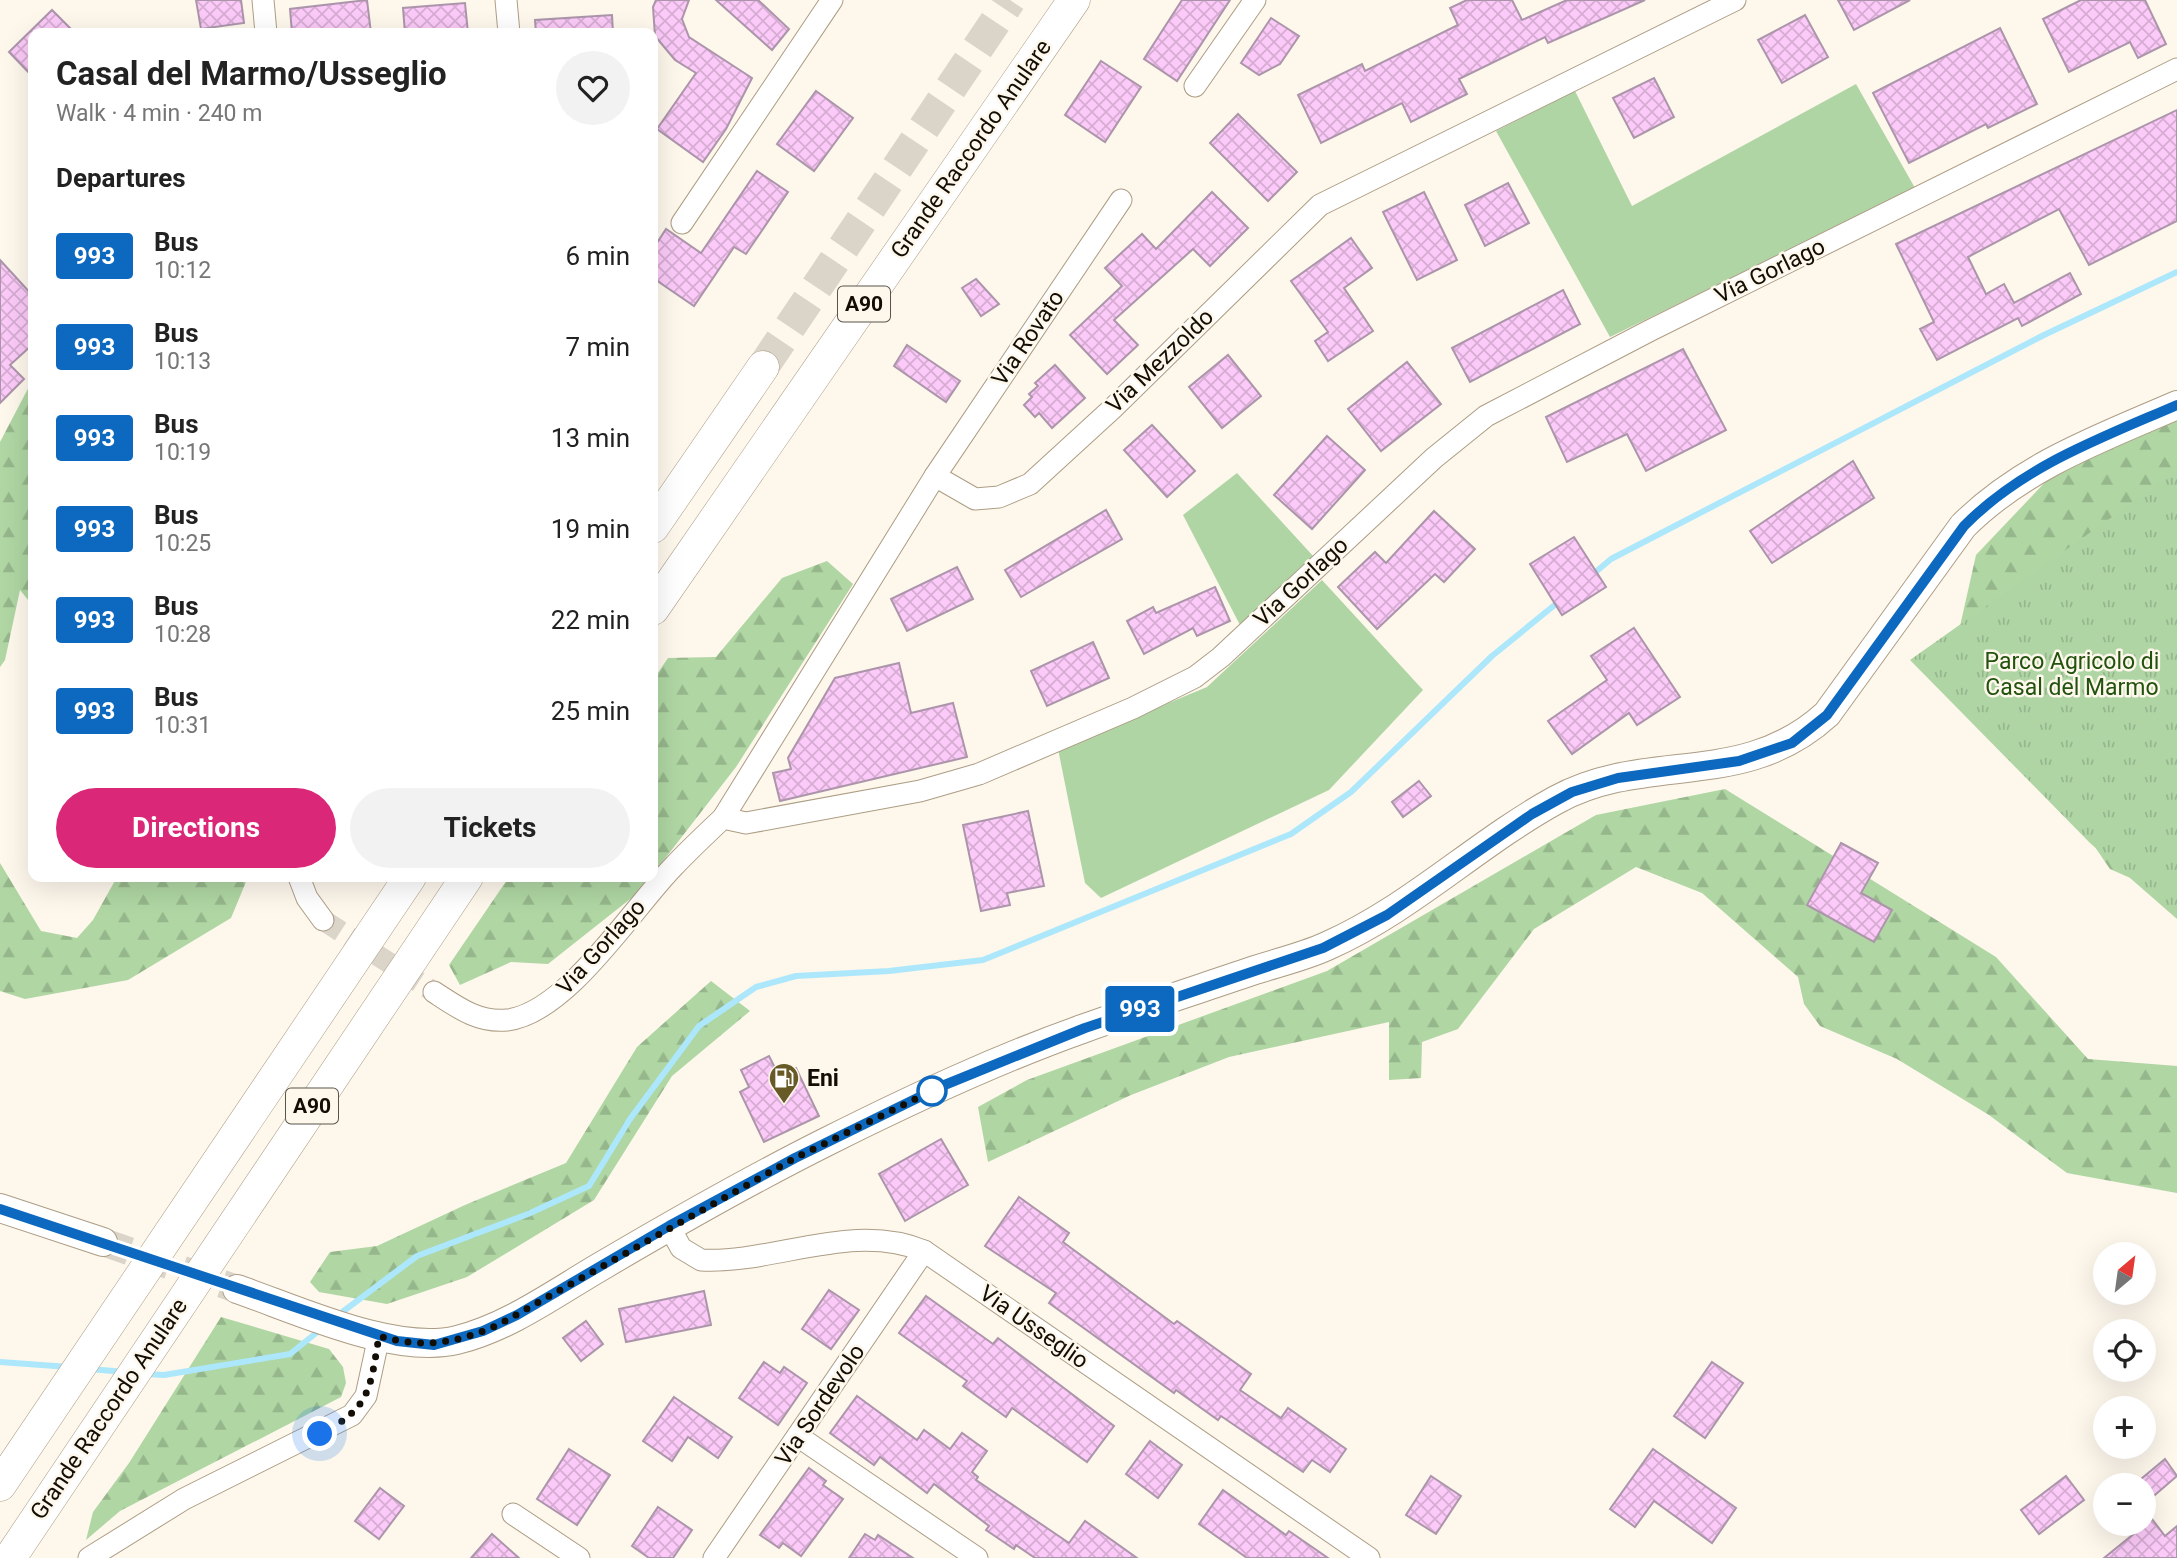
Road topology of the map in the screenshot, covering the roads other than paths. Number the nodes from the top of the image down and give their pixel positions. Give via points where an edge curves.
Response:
1 (262, 0) edge
2 (506, 0) edge
3 (832, 0) edge
4 (1074, 0) edge
5 (1255, 0) edge
6 (1735, 0) edge
7 (265, 28) edge
8 (509, 28) edge
9 (2177, 69) edge
10 (1195, 86) dead end
11 (1121, 200) dead end
12 (681, 223) dead end
13 (764, 367) tunnel mouth
14 (2177, 405) edge
15 (935, 476) junction
16 (658, 520) edge
17 (658, 602) edge
18 (723, 818) junction
19 (301, 882) edge
20 (407, 882) edge
21 (464, 882) edge
22 (323, 919) tunnel mouth
23 (433, 992) tunnel mouth
24 (0, 1209) edge
25 (669, 1226) junction
26 (103, 1242) tunnel mouth
27 (923, 1251) junction
28 (237, 1289) tunnel mouth
29 (371, 1334) junction
30 (799, 1437) junction
31 (59, 1483) junction
32 (0, 1485) edge
33 (513, 1514) dead end
34 (10, 1558) edge
35 (24, 1558) edge
36 (89, 1558) edge
37 (579, 1558) edge
38 (714, 1558) edge
39 (977, 1558) edge
40 (1369, 1558) edge

1 - 7 street
2 - 8 street
3 - 12 street
4 - 17 highway, Grande Raccordo Anulare / A90
5 - 10 street
6 - 15 street, Via Mezzoldo via 1320,205 1030,484 983,500 967,496
9 - 18 street, Via Gorlago via 1486,416 1195,677 979,774 932,788 746,823
11 - 15 street, Via Rovato
13 - 16 highway
14 - 25 main road via 2049,462 1983,506 1827,715 1792,743 1739,761 1618,778 1572,792 1532,814 1414,898 1323,948 1022,1051 873,1119
15 - 18 street
18 - 23 street, Via Gorlago via 673,867 587,966 544,1006 510,1019 489,1020
19 - 22 street
20 - 32 highway, A90
21 - 31 highway, Grande Raccordo Anulare / A90
24 - 26 main road
25 - 27 street, Via Usseglio via 681,1248 701,1260 861,1241
25 - 29 main road via 517,1315 470,1336 421,1345
27 - 30 street, Via Sordevolo
27 - 40 street, Via Usseglio
28 - 29 main road
29 - 36 street via 366,1396 352,1415 184,1499
30 - 38 street, Via Sordevolo
30 - 39 street
31 - 34 highway, Grande Raccordo Anulare / A90
31 - 35 highway
33 - 37 street

